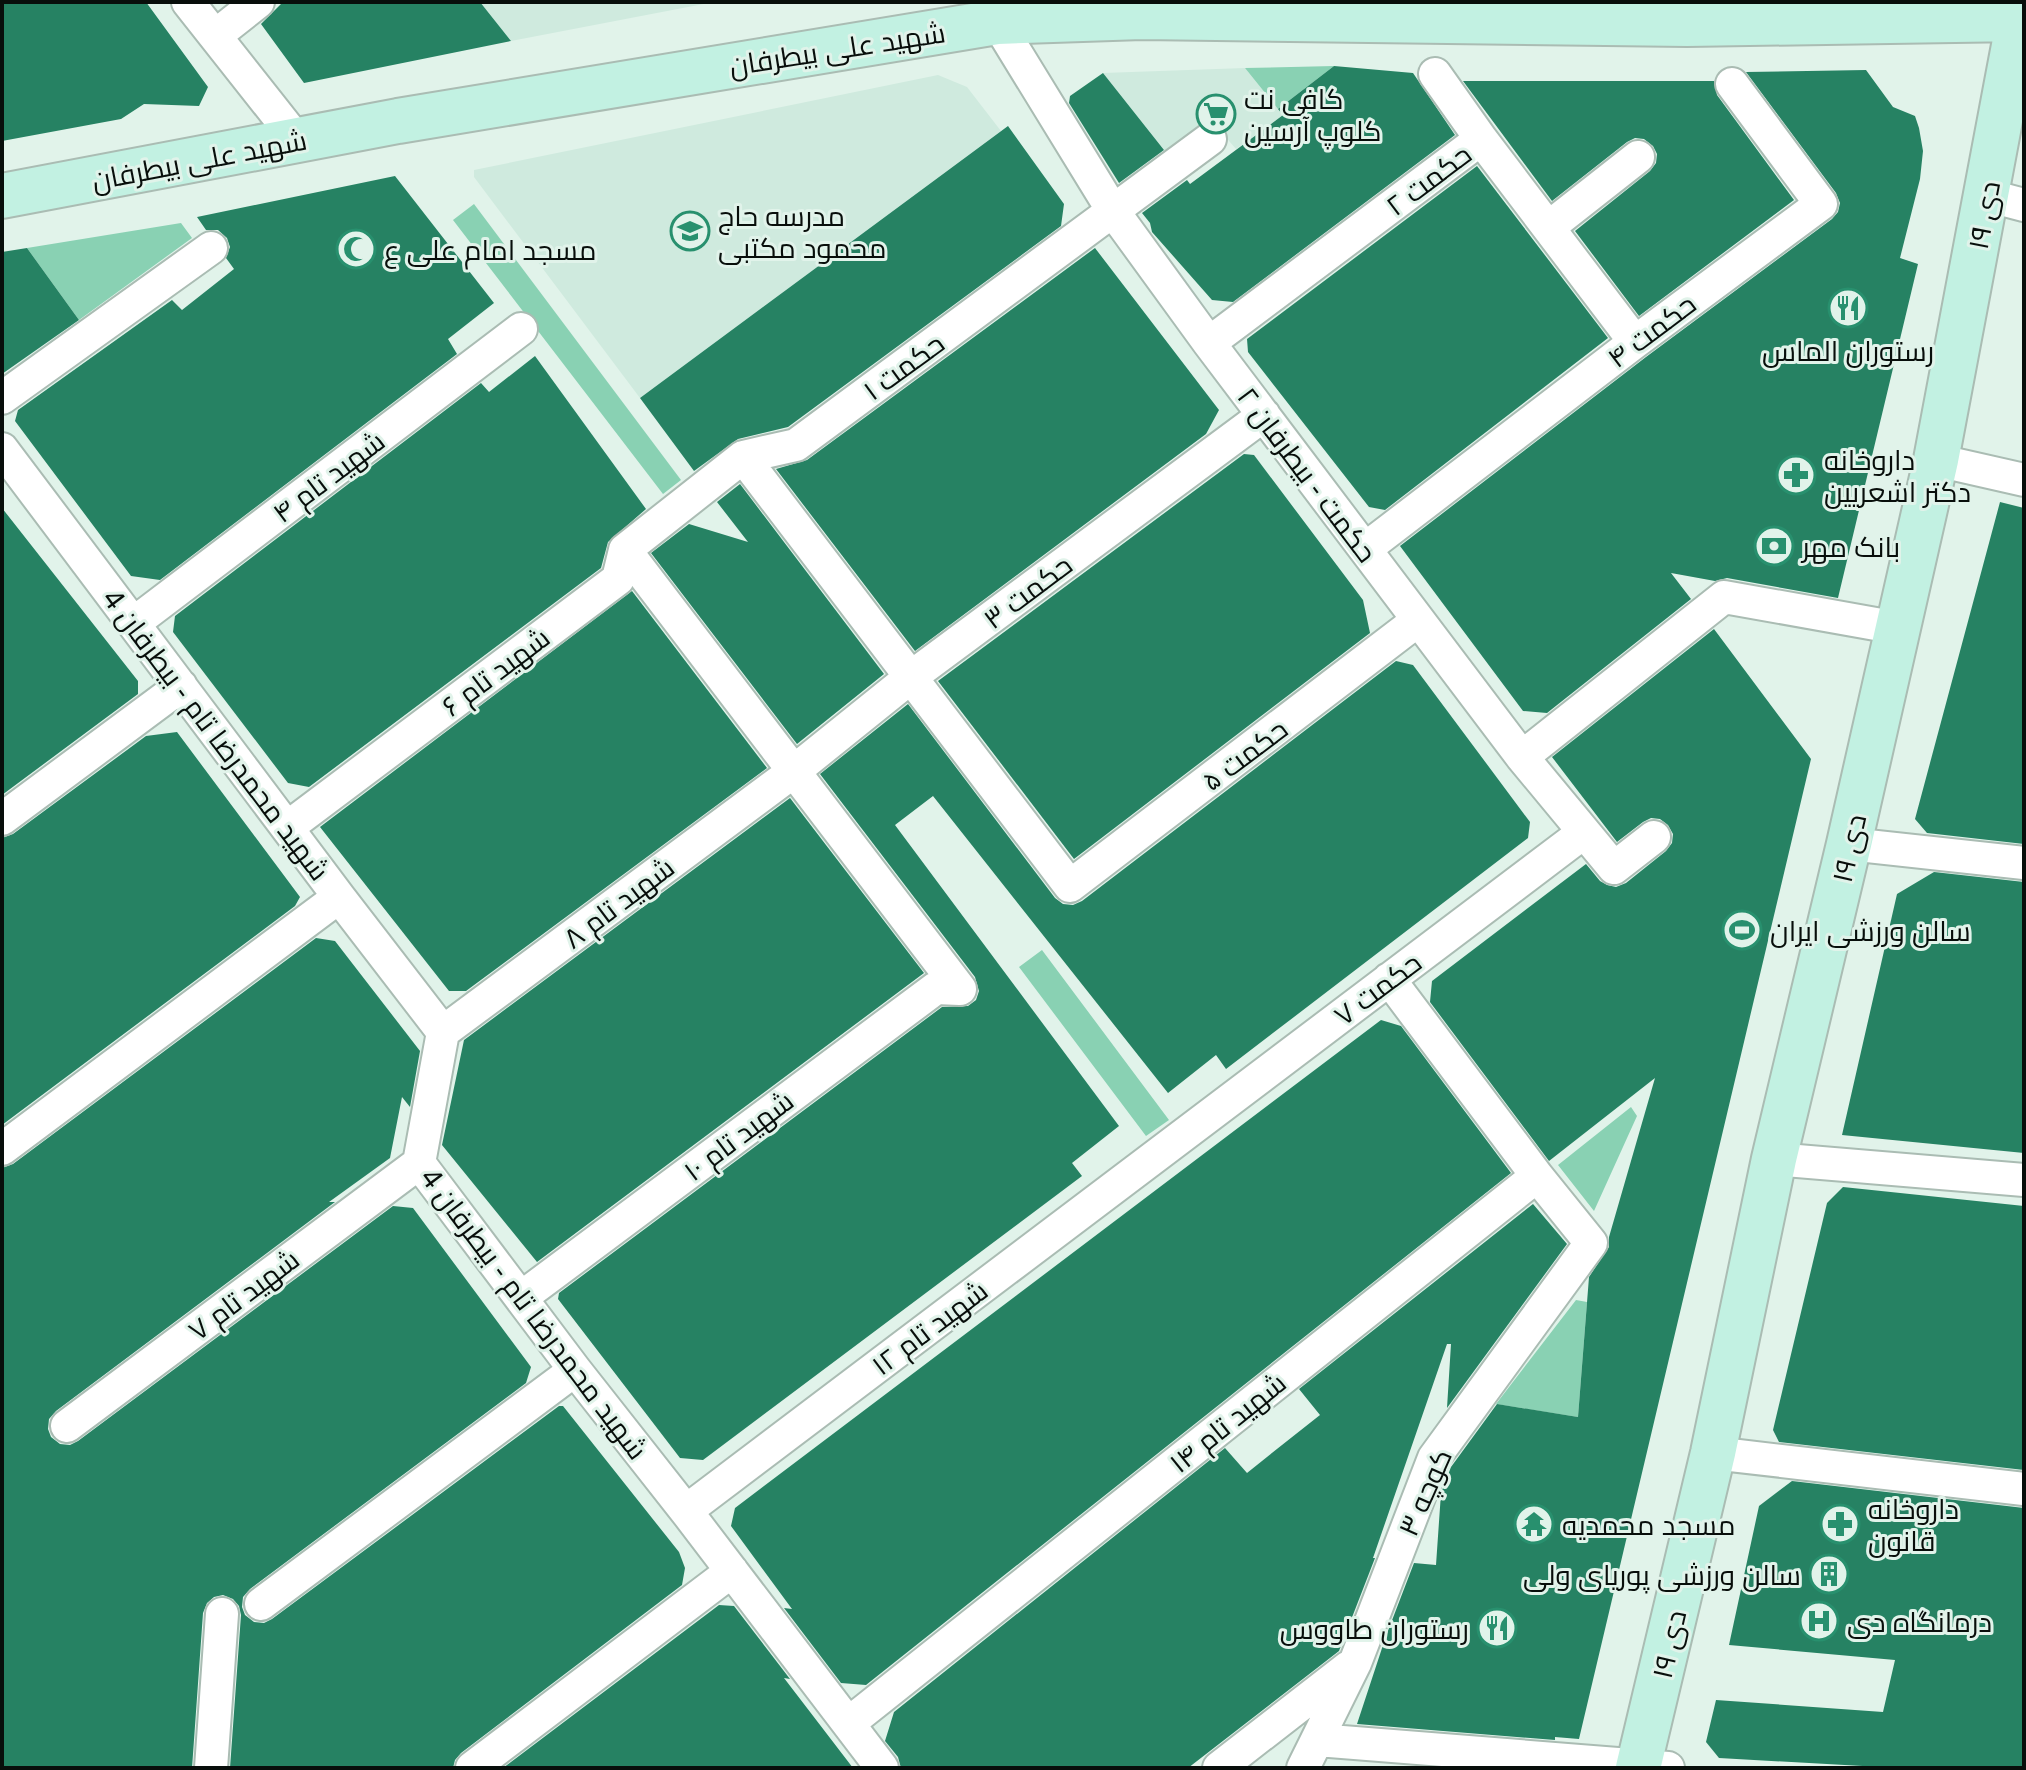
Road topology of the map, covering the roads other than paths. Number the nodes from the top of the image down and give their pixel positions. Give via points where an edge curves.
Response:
1 (188, 2) edge
2 (258, 2) edge
3 (994, 12) edge
4 (2022, 12) edge
5 (1679, 13) edge
6 (215, 36) junction
7 (1435, 74) dead end
8 (1732, 84) dead end
9 (1210, 139) dead end
10 (1481, 139) junction
11 (297, 140) junction
12 (1638, 157) dead end
13 (2, 196) edge
14 (2005, 200) edge
15 (1113, 211) junction
16 (1549, 227) junction
17 (211, 248) dead end
18 (521, 329) dead end
19 (1635, 342) junction
20 (1209, 343) junction
21 (2, 398) edge
22 (1264, 415) junction
23 (2, 449) edge
24 (743, 457) junction
25 (1936, 460) junction
26 (2024, 480) edge
27 (12, 486) edge
28 (684, 502) joint
29 (1365, 549) junction
30 (625, 550) junction
31 (1417, 621) junction
32 (134, 623) junction
33 (1898, 628) junction
34 (911, 677) junction
35 (181, 686) junction
36 (1522, 757) junction
37 (793, 772) junction
38 (2, 819) edge
39 (288, 827) junction
40 (1583, 833) junction
41 (1654, 837) dead end
42 (1849, 844) junction
43 (2024, 863) edge
44 (339, 897) junction
45 (1389, 979) junction
46 (443, 1032) junction
47 (1173, 1144) joint
48 (2, 1149) edge
49 (1774, 1159) junction
50 (419, 1163) junction
51 (1537, 1176) junction
52 (2024, 1180) edge
53 (522, 1297) junction
54 (575, 1370) junction
55 (67, 1426) dead end
56 (1713, 1453) junction
57 (2024, 1489) edge
58 (686, 1511) junction
59 (732, 1571) junction
60 (261, 1604) dead end
61 (222, 1614) dead end
62 (1355, 1663) junction
63 (849, 1723) junction
64 (1310, 1754) edge
65 (1649, 1767) edge
66 (211, 1768) edge
67 (472, 1768) edge
68 (882, 1768) edge
69 (1219, 1768) edge

1 - 6 street
2 - 6 street
3 - 5 street, شهید علی بیطرفان via 1049,18
3 - 11 street, شهید علی بیطرفان
3 - 15 street, حکمت - بیطرفان ۲
4 - 5 street, شهید علی بیطرفان
4 - 14 street, ۱۹ دی
6 - 11 street
7 - 10 street
8 - 19 street, حکمت ۴ via 1821,204
9 - 15 street, حکمت ۱
10 - 16 street, حکمت ۲
10 - 20 street, حکمت ۲
11 - 13 street, شهید علی بیطرفان
12 - 16 street
14 - 25 street, ۱۹ دی
15 - 20 street, حکمت - بیطرفان ۲
15 - 24 street, حکمت ۱ via 796,445
16 - 19 street, حکمت ۲
17 - 21 street
18 - 32 street, شهید تام ۴
19 - 29 street, حکمت ۴
20 - 22 street, حکمت - بیطرفان ۲
22 - 29 street, حکمت - بیطرفان ۲
22 - 34 street, حکمت ۳
23 - 27 street, شهید محمدرضا تام - بیطرفان 4
24 - 28 street, حکمت ۱
24 - 34 street
25 - 26 street
25 - 33 street, ۱۹ دی
27 - 32 street, شهید محمدرضا تام - بیطرفان 4
28 - 30 street, شهید تام ۶
29 - 31 street, حکمت - بیطرفان ۲
30 - 37 street
30 - 39 street, شهید تام ۶ via 618,579
31 - 34 street, حکمت ۵ via 1070,886
31 - 36 street, حکمت - بیطرفان ۲
32 - 35 street, شهید محمدرضا تام - بیطرفان 4
33 - 36 street via 1724,597
33 - 42 street, ۱۹ دی
34 - 37 street, حکمت ۳
35 - 38 street
35 - 39 street, شهید محمدرضا تام - بیطرفان 4
36 - 40 street, حکمت - بیطرفان ۲
37 - 46 street, شهید تام ۸
37 - 53 street, شهید تام ۱۰ via 960,989 936,988
39 - 44 street, شهید محمدرضا تام - بیطرفان 4
40 - 41 street, حکمت - بیطرفان ۲ via 1614,868
40 - 45 street, حکمت ۷
42 - 43 street
42 - 49 street, ۱۹ دی
44 - 46 street, شهید محمدرضا تام - بیطرفان 4
44 - 48 street
45 - 47 street, حکمت ۷
45 - 51 street
46 - 50 street, شهید محمدرضا تام - بیطرفان 4
47 - 58 street, شهید تام ۱۲
49 - 52 street
49 - 56 street, ۱۹ دی
50 - 53 street, شهید محمدرضا تام - بیطرفان 4
50 - 55 street, شهید تام ۷
51 - 62 street, کوچه ۳ via 1591,1243 1434,1458
51 - 63 street, شهید تام ۱۴
53 - 54 street, شهید محمدرضا تام - بیطرفان 4
54 - 58 street, شهید محمدرضا تام - بیطرفان 4
54 - 60 street
56 - 57 street
56 - 65 street, ۱۹ دی
58 - 59 street, شهید محمدرضا تام - بیطرفان 4
59 - 63 street, شهید محمدرضا تام - بیطرفان 4
59 - 67 street
61 - 66 street
62 - 64 street, کوچه ۳
62 - 69 street
63 - 68 street, شهید محمدرضا تام - بیطرفان 4
64 - 65 street

